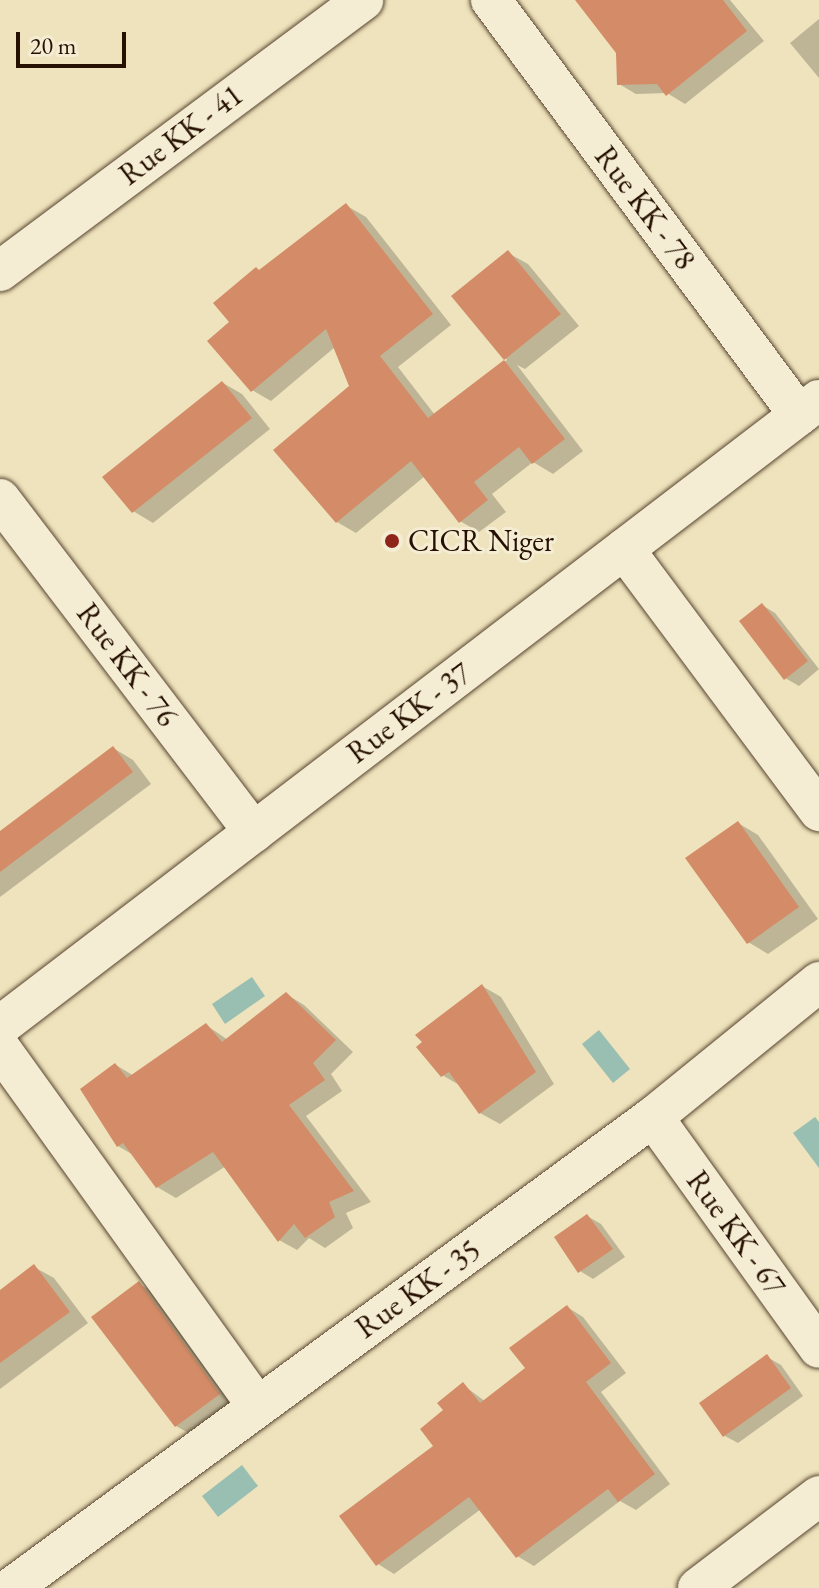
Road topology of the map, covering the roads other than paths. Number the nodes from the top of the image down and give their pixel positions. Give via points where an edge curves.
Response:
1 (363, 0) edge
2 (491, 0) edge
3 (0, 271) edge
4 (809, 408) edge
5 (0, 499) edge
6 (624, 549) junction
7 (819, 811) edge
8 (254, 832) junction
9 (819, 982) edge
10 (0, 1026) edge
11 (0, 1048) edge
12 (653, 1117) junction
13 (819, 1348) edge
14 (257, 1406) junction
15 (819, 1496) edge
16 (11, 1588) edge
17 (698, 1588) edge

1 - 3 street, Rue KK - 41
2 - 4 street, Rue KK - 78
4 - 6 street, Rue KK - 37
5 - 8 street, Rue KK - 76
6 - 7 street
6 - 8 street, Rue KK - 37
8 - 10 street, Rue KK - 37
9 - 12 street, Rue KK - 35
11 - 14 street
12 - 13 street, Rue KK - 67
12 - 14 street, Rue KK - 35
14 - 16 street, Rue KK - 35
15 - 17 street

